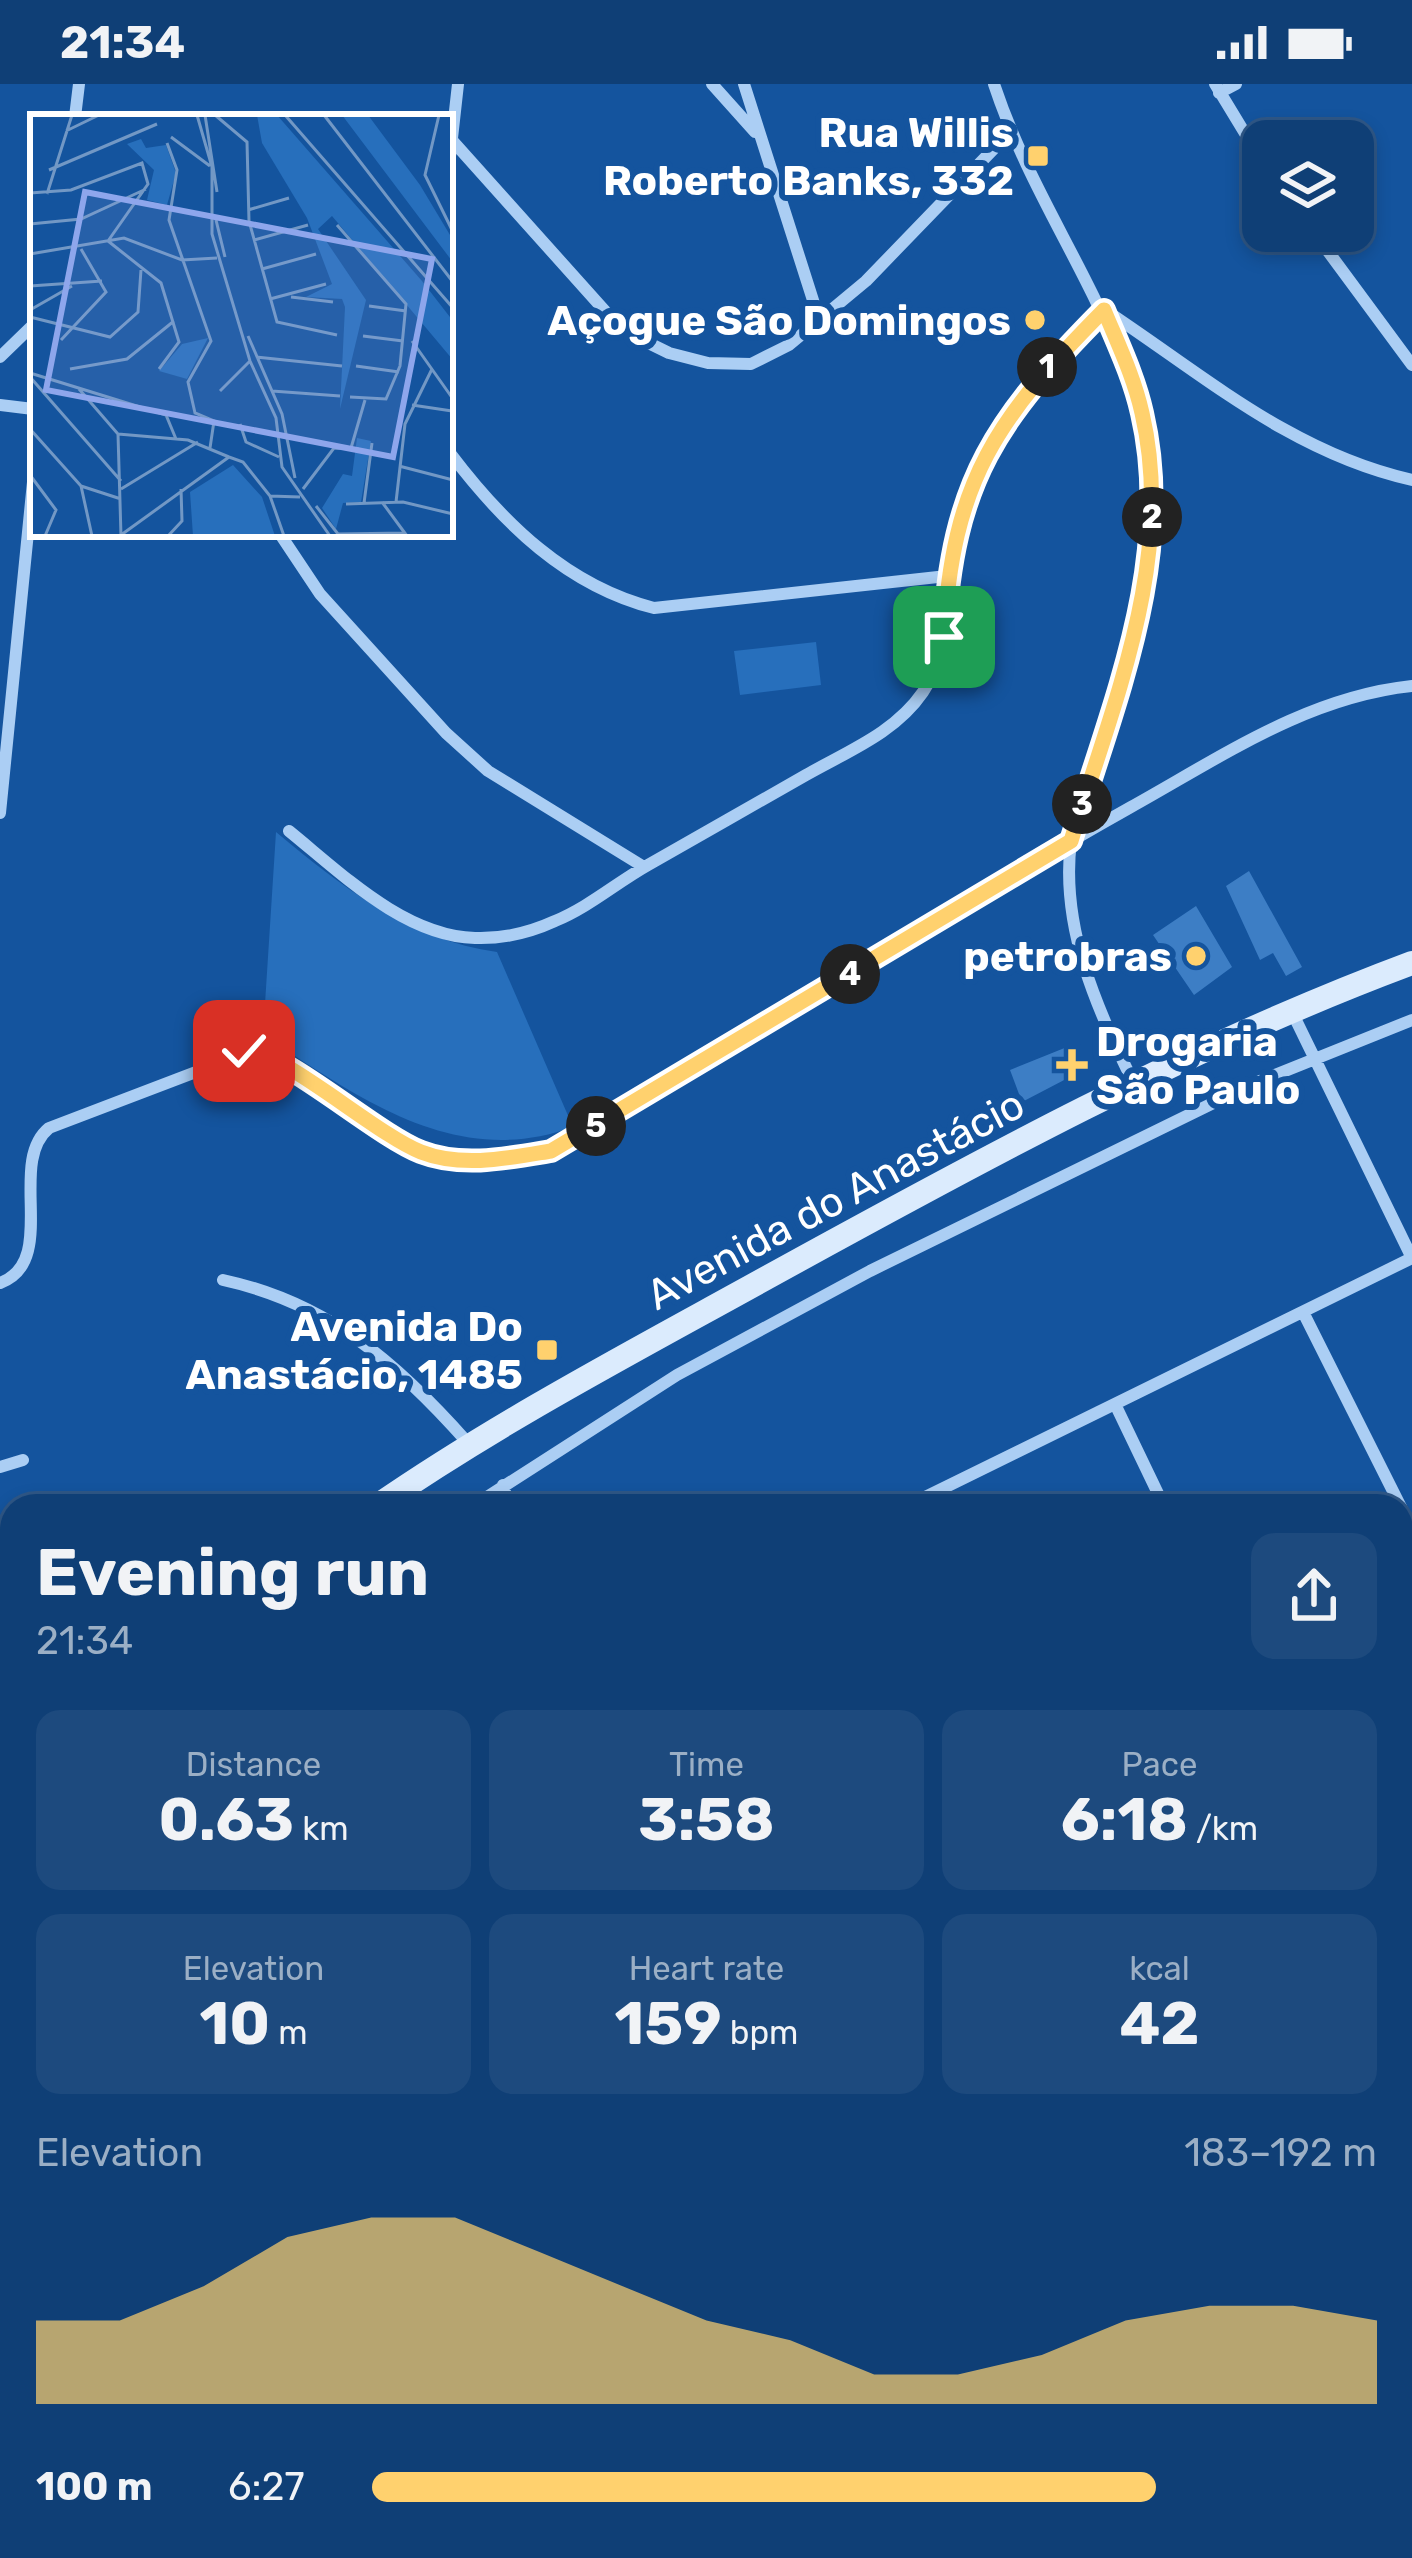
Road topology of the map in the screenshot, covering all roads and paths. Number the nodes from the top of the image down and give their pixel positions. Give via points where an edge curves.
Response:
1 (79, 84) edge
2 (458, 84) edge
3 (712, 84) edge
4 (744, 84) edge
5 (994, 84) edge
6 (1236, 84) edge
7 (1217, 89) edge
8 (75, 114) edge
9 (453, 123) edge
10 (1242, 129) edge
11 (1010, 132) junction
12 (762, 140) junction
13 (453, 141) edge
14 (1328, 252) edge
15 (1104, 310) junction
16 (819, 319) junction
17 (30, 328) edge
18 (0, 357) edge
19 (1412, 364) edge
20 (0, 405) edge
21 (30, 409) edge
22 (453, 457) edge
23 (1412, 480) edge
24 (30, 512) edge
25 (282, 537) edge
26 (947, 576) junction
27 (1412, 686) edge
28 (0, 813) edge
29 (289, 831) dead end
30 (1071, 841) junction
31 (644, 867) junction
32 (1412, 963) edge
33 (1292, 1012) junction
34 (1412, 1020) edge
35 (1315, 1058) junction
36 (1134, 1084) junction
37 (1412, 1258) edge
38 (224, 1280) dead end
39 (0, 1283) edge
40 (1303, 1312) junction
41 (1114, 1404) junction
42 (468, 1443) junction
43 (23, 1460) dead end
44 (0, 1467) edge
45 (503, 1485) junction
46 (394, 1494) edge
47 (490, 1494) edge
48 (506, 1494) edge
49 (936, 1494) edge
50 (1158, 1494) edge
51 (1395, 1494) edge

1 - 8 street
2 - 9 street
3 - 12 street
4 - 12 street
5 - 11 street
6 - 7 street
7 - 10 street
11 - 15 street
11 - 16 street via 940,209
12 - 16 street
13 - 16 street via 622,330 669,353 752,364
14 - 19 street
15 - 23 street via 1296,440
15 - 26 street via 1045,368 994,436 966,496
15 - 30 street via 1143,415 1153,493 1150,568
17 - 18 street
20 - 21 street
22 - 26 street via 557,564 619,599 654,608
24 - 28 street
25 - 31 street via 320,594 446,733 488,771
26 - 31 street via 941,656 909,710 857,748
27 - 30 street via 1368,691 1292,718
29 - 31 street via 393,910 472,938 552,923
30 - 36 street via 1074,935 1097,1009
30 - 39 street via 551,1151 459,1161 425,1154 256,1049 49,1128 30,1153 30,1237 20,1268
32 - 33 main road, Avenida do Anastácio
33 - 35 street
33 - 36 main road, Avenida do Anastácio
34 - 35 street, Avenida do Anastácio
35 - 37 street
35 - 45 street, Avenida do Anastácio via 719,1350
36 - 42 main road, Avenida do Anastácio
37 - 40 street
38 - 42 street via 275,1291 357,1335 415,1383
40 - 41 street
40 - 51 street
41 - 49 street
41 - 50 street
42 - 46 main road, Avenida do Anastácio
43 - 44 street
45 - 47 street, Avenida do Anastácio
45 - 48 street

